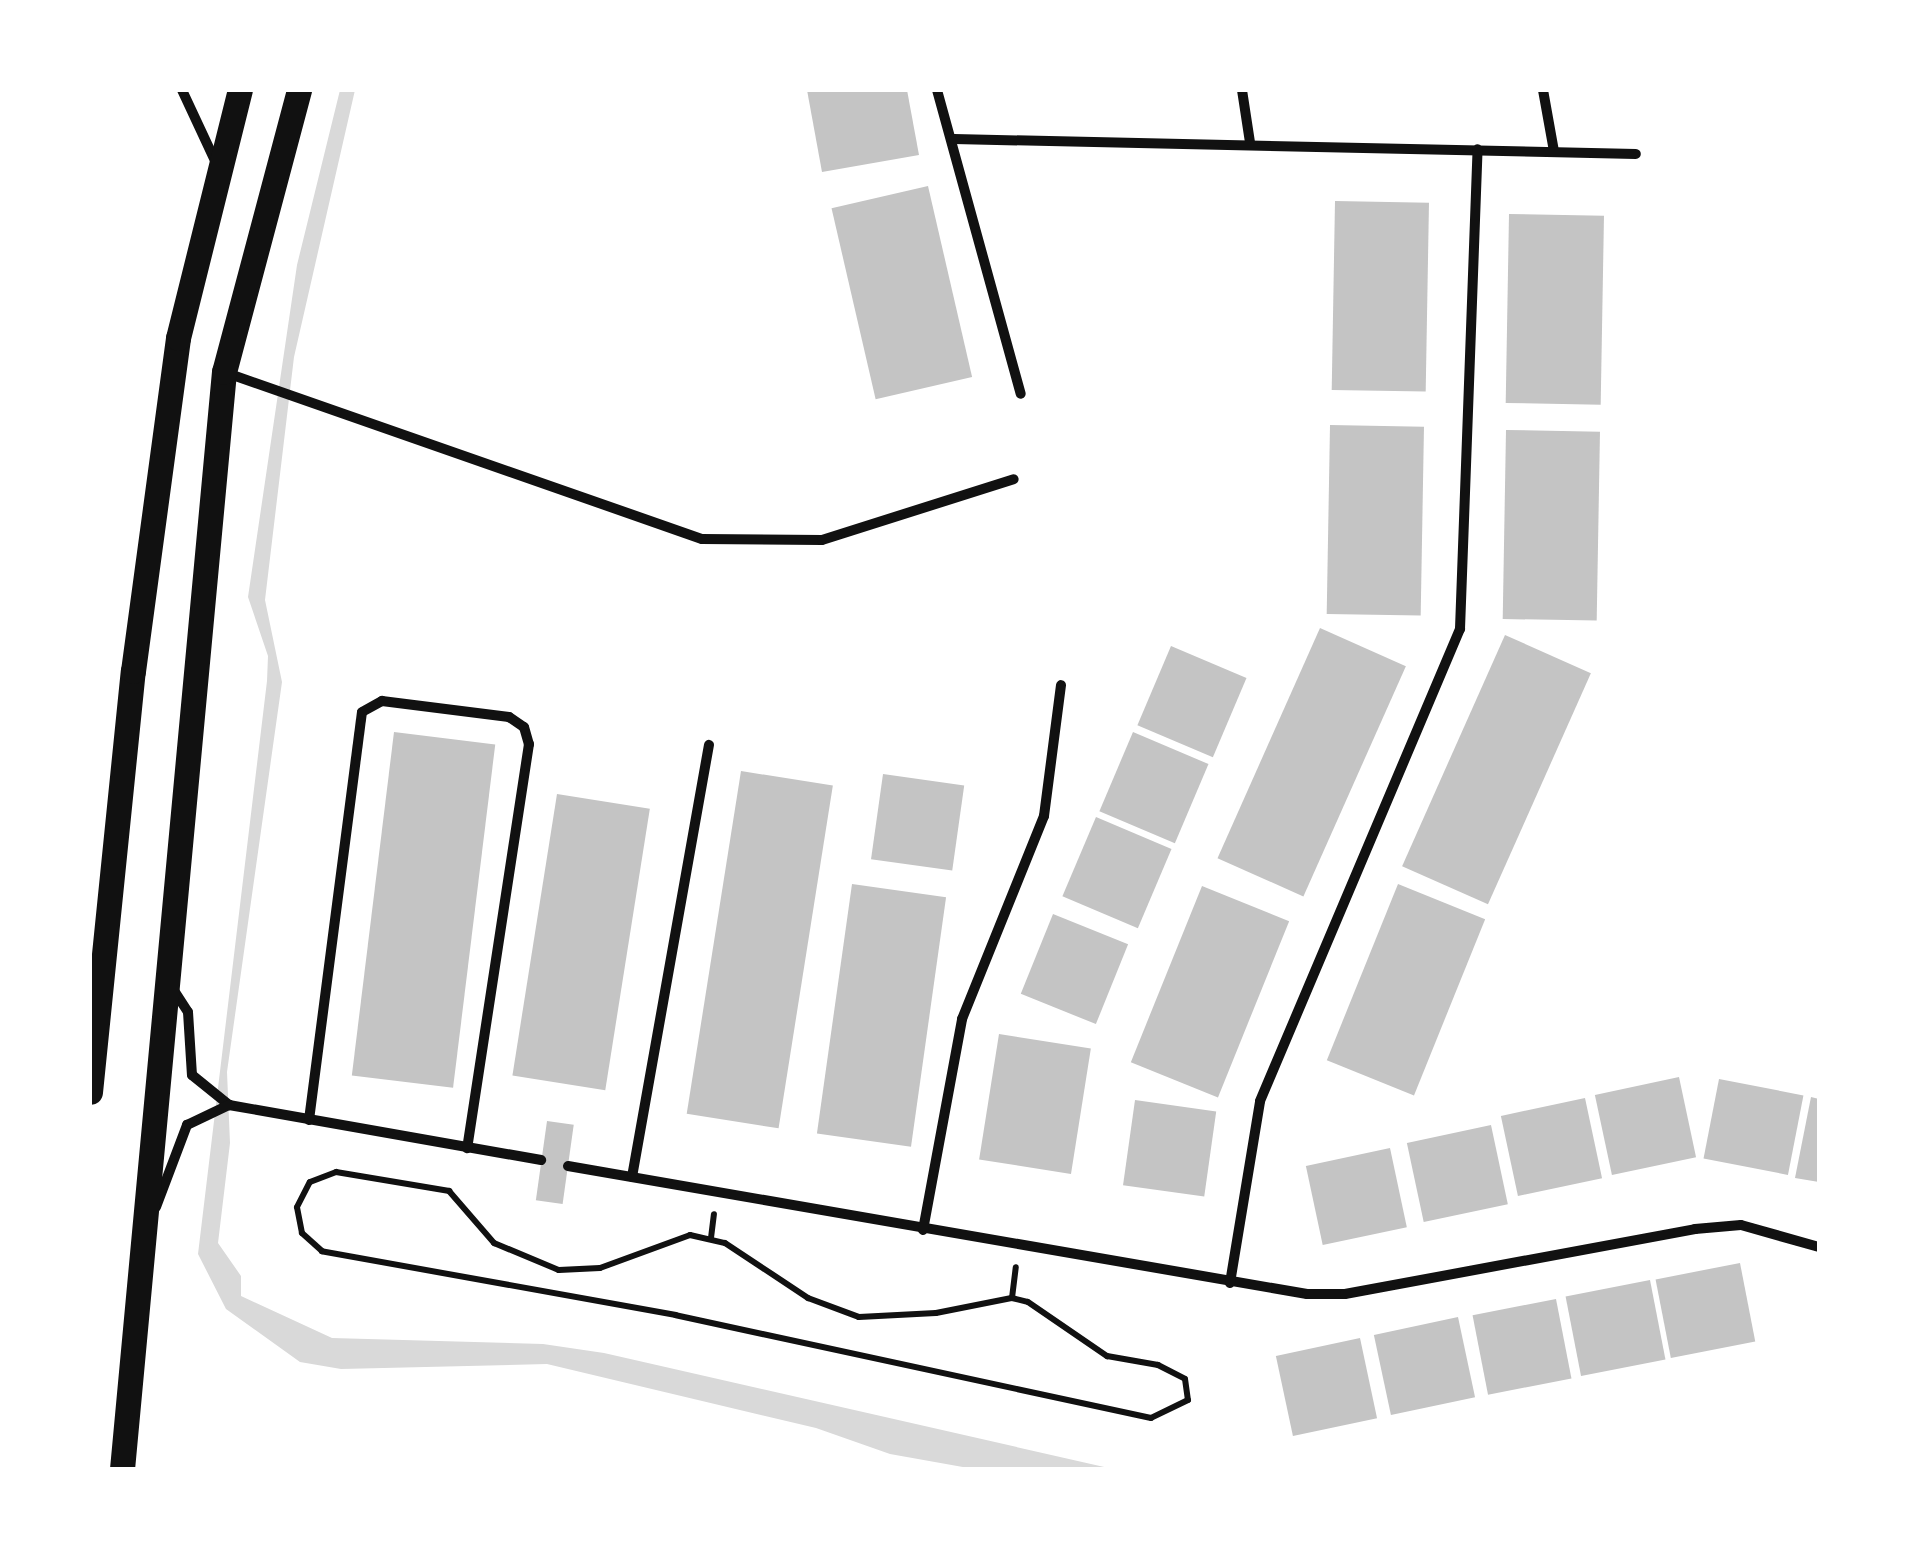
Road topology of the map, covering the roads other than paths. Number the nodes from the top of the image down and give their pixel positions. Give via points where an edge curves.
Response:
1 (182, 90) edge
2 (240, 90) edge
3 (299, 90) edge
4 (937, 90) edge
5 (1242, 90) edge
6 (1543, 90) edge
7 (954, 138) junction
8 (1250, 142) junction
9 (1478, 149) junction
10 (1554, 151) junction
11 (1636, 154) dead end
12 (217, 166) junction
13 (224, 372) junction
14 (1020, 394) dead end
15 (1014, 480) dead end
16 (1061, 685) dead end
17 (710, 745) dead end
18 (164, 976) junction
19 (90, 1092) edge
20 (229, 1105) junction
21 (309, 1120) junction
22 (466, 1148) junction
23 (541, 1160) dead end
24 (568, 1166) dead end
25 (632, 1177) junction
26 (923, 1230) junction
27 (1819, 1246) edge
28 (141, 1251) junction
29 (1230, 1283) junction
30 (122, 1469) edge

1 - 12 street
2 - 12 main road
3 - 13 main road
4 - 7 street
5 - 8 street
6 - 10 street
7 - 8 street
7 - 14 street
8 - 9 street
9 - 10 street
9 - 29 street via 1460,629 1260,1101
10 - 11 street
12 - 19 main road via 178,338 132,670
13 - 15 street via 702,539 822,540
13 - 18 main road
16 - 26 street via 1044,816 962,1019
17 - 25 street
18 - 20 street via 188,1012 186,1057 201,1084
18 - 28 main road
20 - 21 street
20 - 28 street via 200,1114 179,1140
21 - 22 street
21 - 22 street via 362,712 382,701 509,717 524,727 529,744
22 - 23 street
24 - 25 street
25 - 26 street
26 - 29 street
27 - 29 street via 1741,1226 1345,1294
28 - 30 main road

